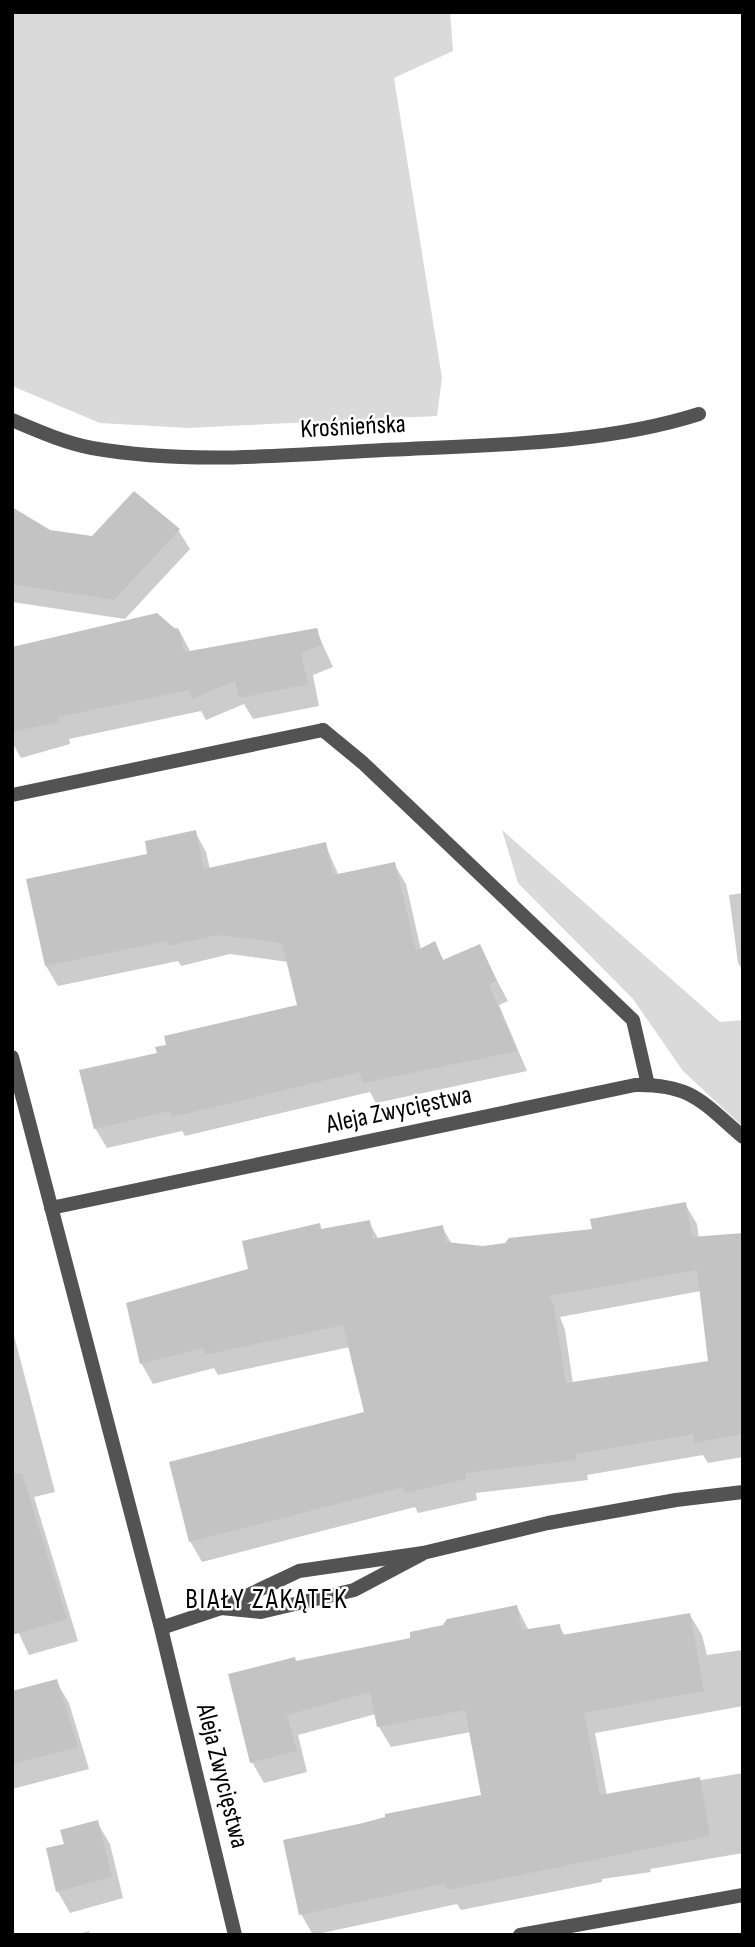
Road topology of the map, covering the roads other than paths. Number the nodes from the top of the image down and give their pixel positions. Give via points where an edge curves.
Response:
1 (699, 414) dead end
2 (12, 420) edge
3 (12, 795) edge
4 (12, 1056) edge
5 (648, 1085) junction
6 (743, 1137) edge
7 (51, 1208) junction
8 (743, 1492) edge
9 (423, 1553) junction
10 (221, 1608) junction
11 (161, 1628) junction
12 (743, 1895) edge
13 (235, 1935) edge
14 (520, 1935) edge

1 - 2 street, Krośnieńska via 661,426 471,446 218,458 90,447
3 - 5 street via 323,730 633,1020
4 - 7 street, Aleja Zwycięstwa
5 - 6 street, Aleja Zwycięstwa via 665,1084 690,1092
5 - 7 street, Aleja Zwycięstwa
7 - 11 street, Aleja Zwycięstwa
8 - 9 street via 548,1523
9 - 10 street via 299,1571
9 - 10 street via 354,1590 261,1612
10 - 11 street
11 - 13 street, Aleja Zwycięstwa
12 - 14 street

